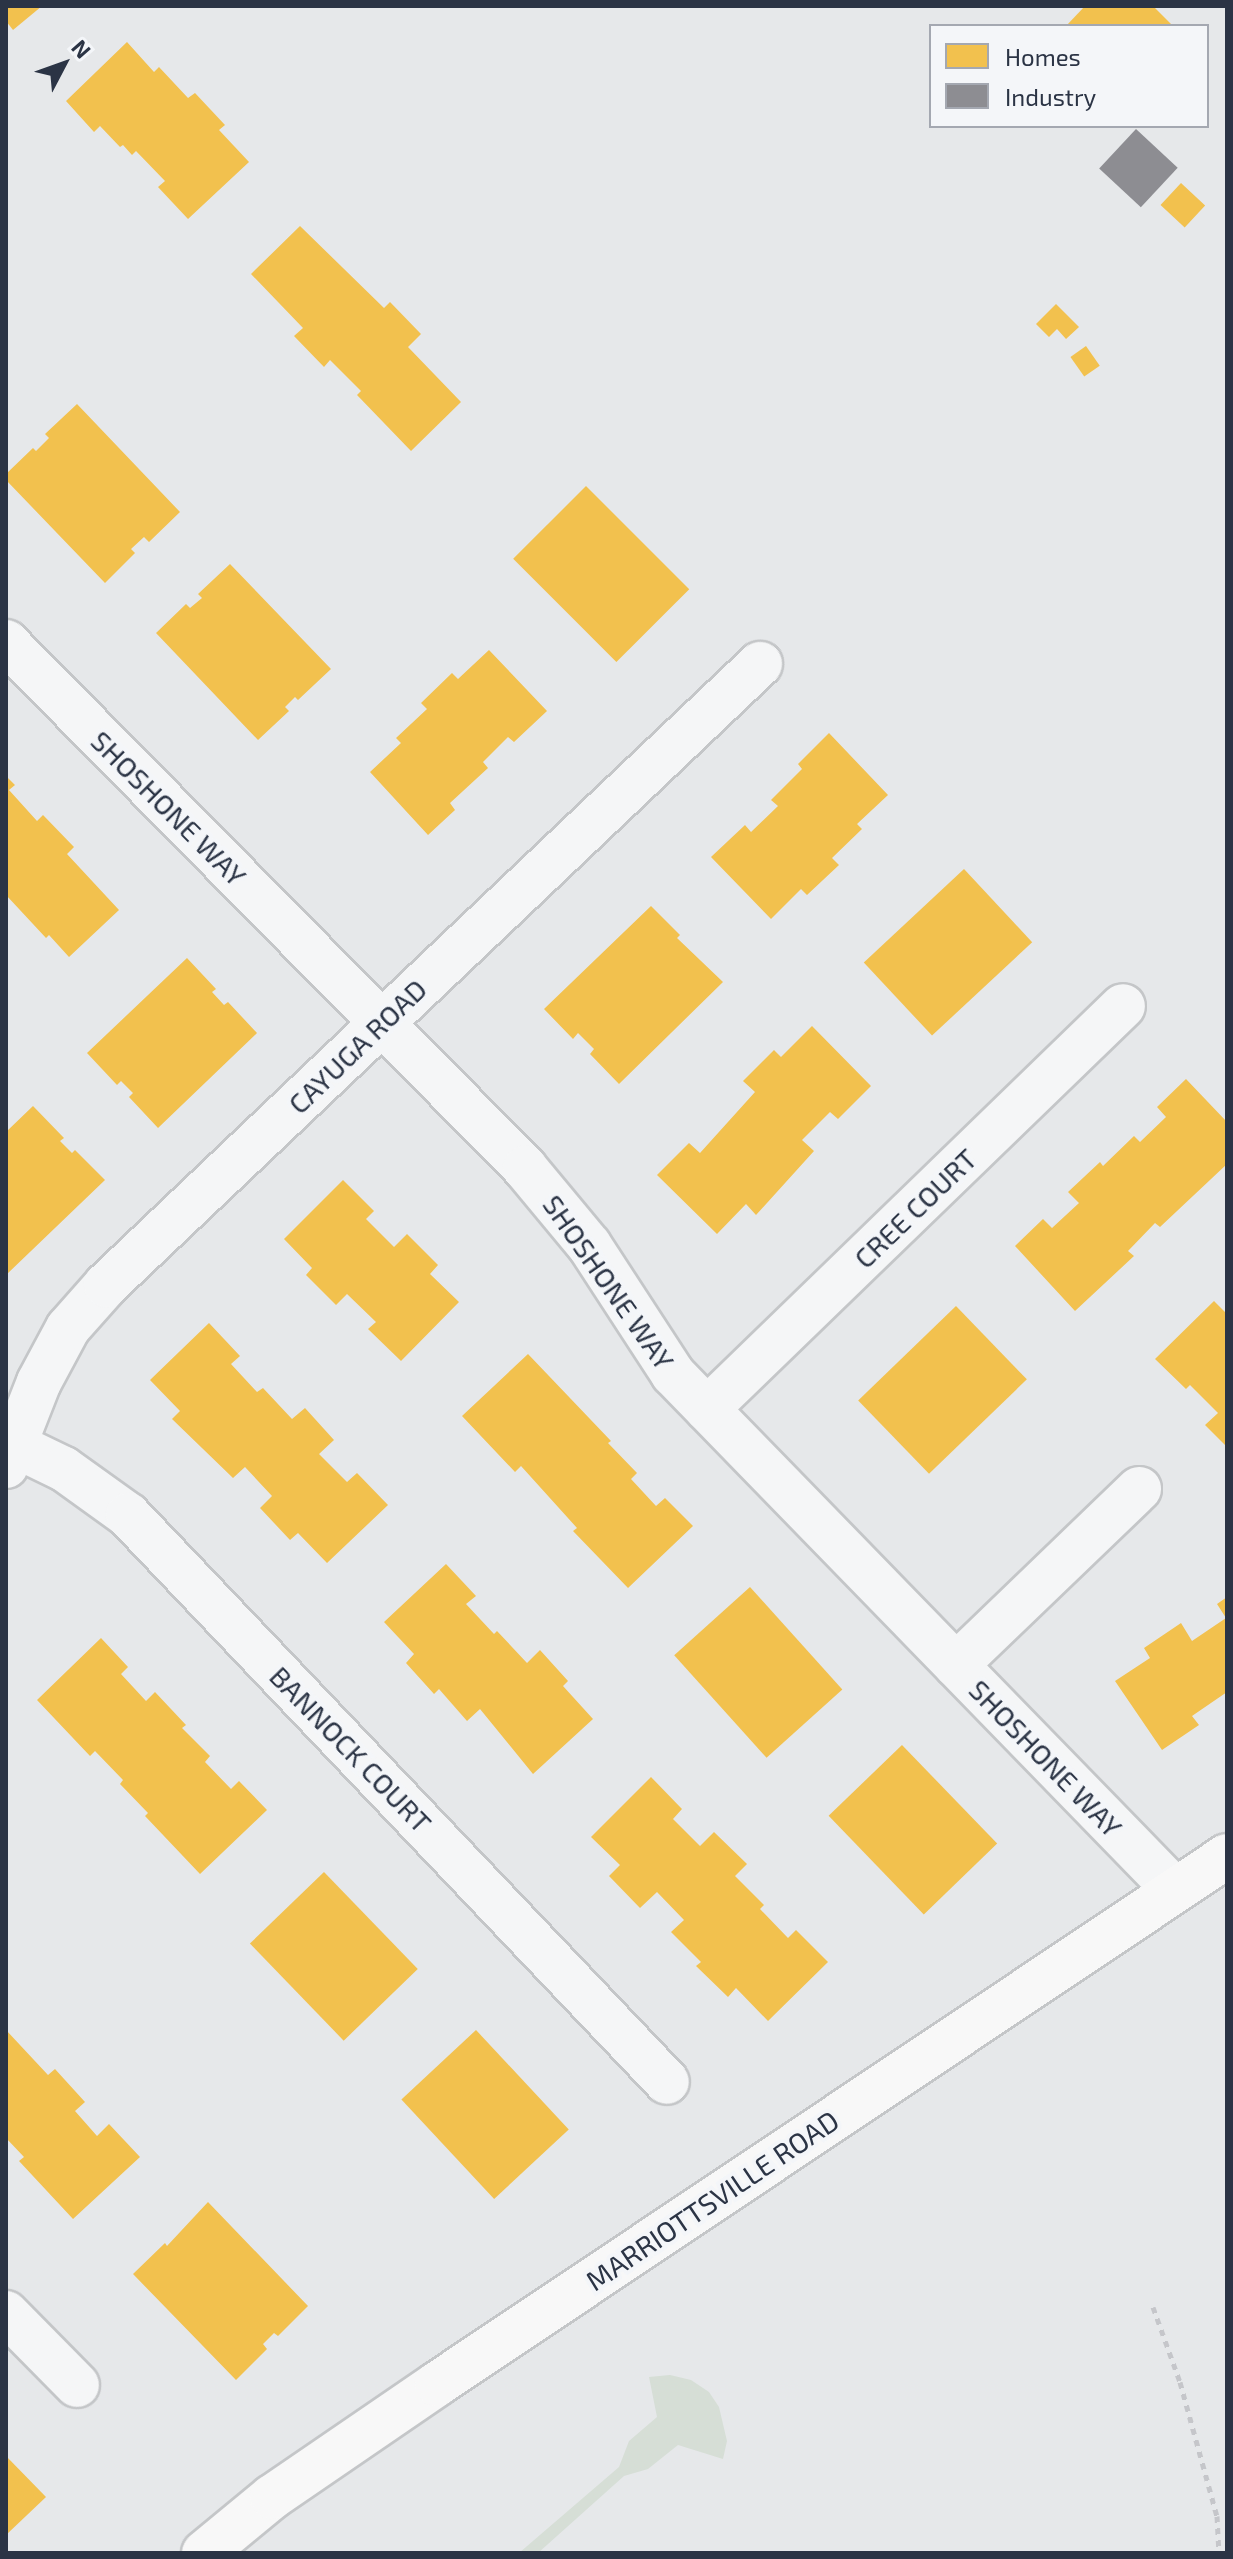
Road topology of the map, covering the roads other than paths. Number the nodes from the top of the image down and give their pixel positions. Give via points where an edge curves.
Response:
1 (6, 642) edge
2 (760, 664) dead end
3 (1123, 1006) dead end
4 (382, 1023) junction
5 (707, 1409) junction
6 (8, 1451) edge
7 (1139, 1489) dead end
8 (956, 1665) junction
9 (1227, 1856) edge
10 (1175, 1890) junction
11 (667, 2082) dead end
12 (6, 2313) edge
13 (77, 2385) dead end
14 (204, 2553) edge

1 - 4 street, SHOSHONE WAY
2 - 4 street, CAYUGA ROAD
3 - 5 street, CREE COURT
4 - 5 street, SHOSHONE WAY via 561,1210 666,1364
4 - 6 street, CAYUGA ROAD via 106,1285 68,1328
5 - 8 street, SHOSHONE WAY
6 - 11 street, BANNOCK COURT via 64,1469 128,1515
7 - 8 street
8 - 10 street, SHOSHONE WAY
9 - 10 main road, MARRIOTTSVILLE ROAD
10 - 14 main road, MARRIOTTSVILLE ROAD via 399,2410 272,2497
12 - 13 street

